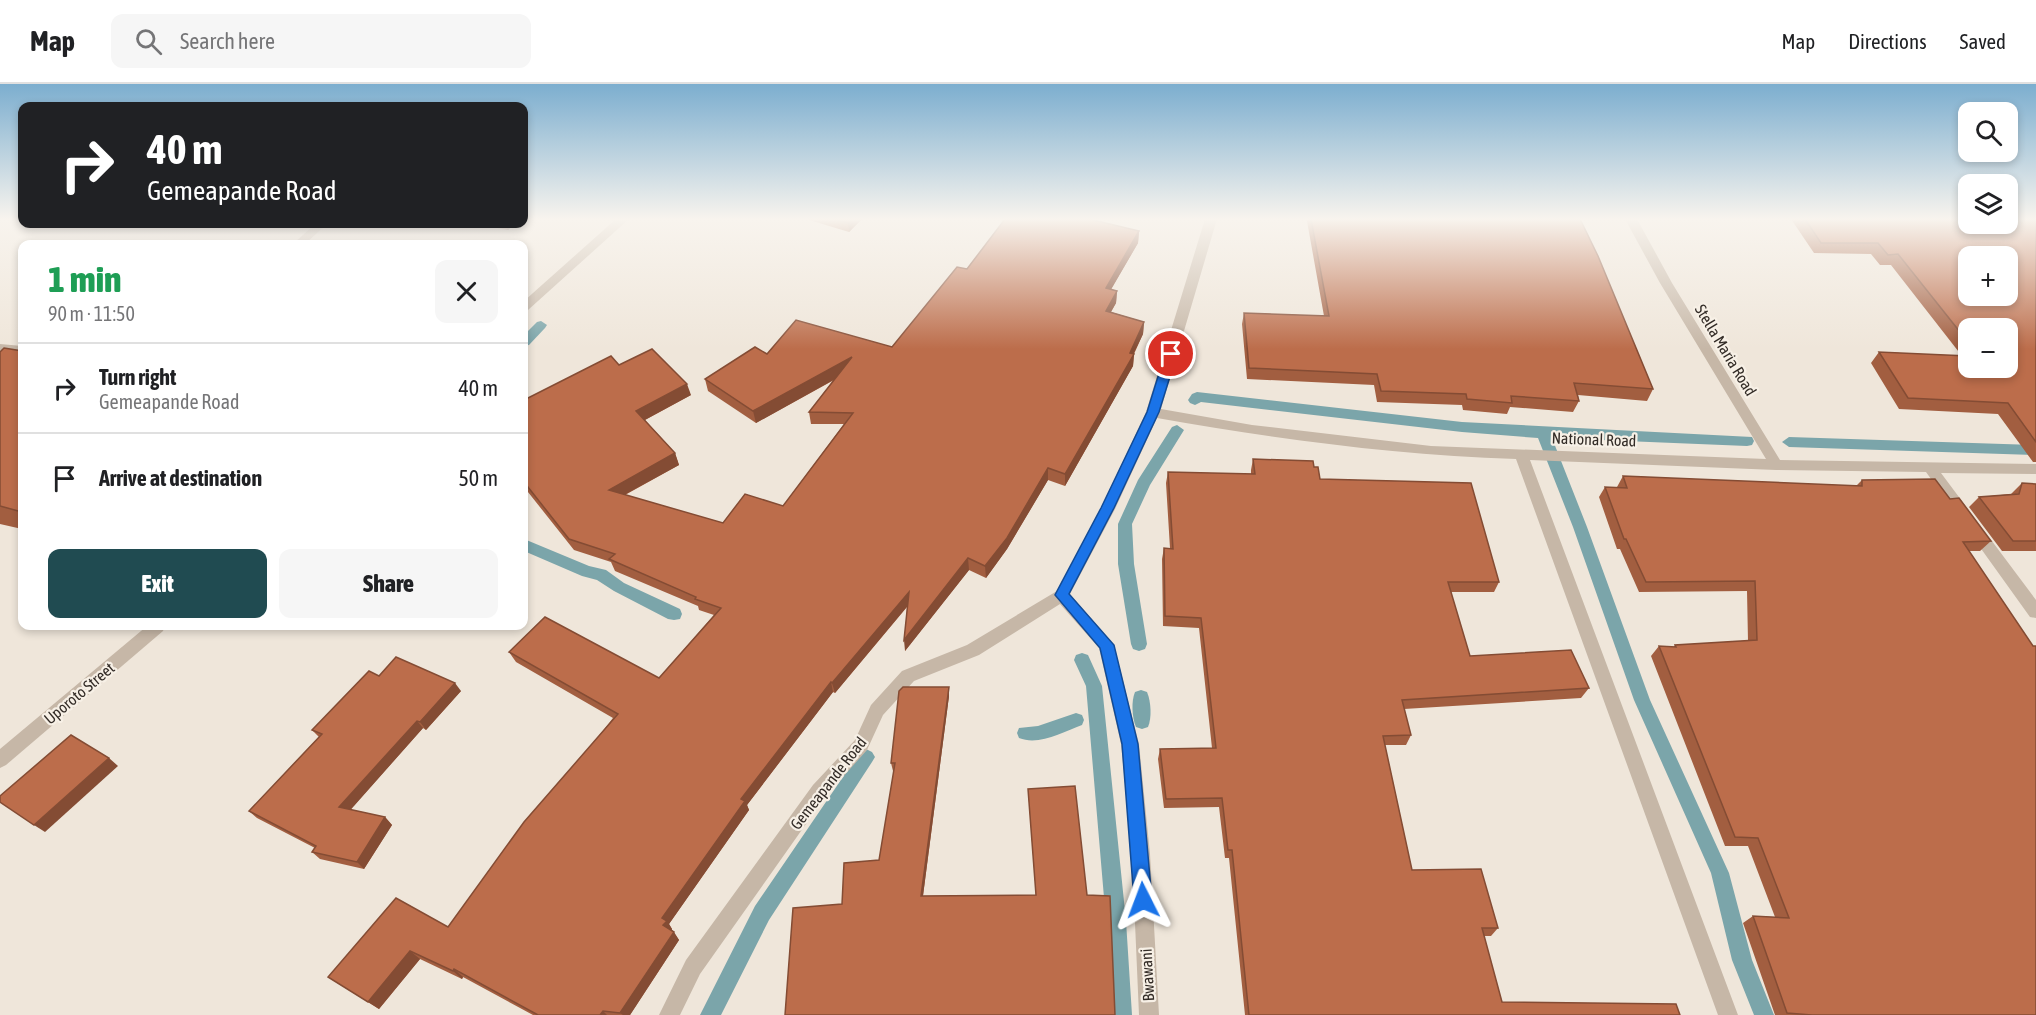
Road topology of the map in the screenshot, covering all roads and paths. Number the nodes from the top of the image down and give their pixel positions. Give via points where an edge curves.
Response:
1 (574, 262) edge
2 (1198, 262) edge
3 (1655, 262) edge
4 (528, 303) edge
5 (0, 348) edge
6 (18, 350) edge
7 (1153, 412) junction
8 (1521, 455) junction
9 (1776, 465) junction
10 (1931, 469) junction
11 (2036, 469) edge
12 (1062, 595) junction
13 (2036, 612) edge
14 (152, 630) edge
15 (0, 760) edge
16 (669, 1015) edge
17 (1149, 1015) edge
18 (1728, 1015) edge

1 - 4 street
2 - 7 street
3 - 9 street, Stella Maria Road
5 - 6 street
7 - 8 street, National Road via 1329,441
7 - 12 street
8 - 9 street, National Road
8 - 18 street
9 - 10 street, National Road
10 - 11 street, National Road
10 - 13 street
12 - 16 street, Gemeapande Road via 973,650 908,676 877,710 861,745 819,791 693,967
12 - 17 street, Bwawani via 1106,645 1130,744 1141,854
14 - 15 street, Uporoto Street

